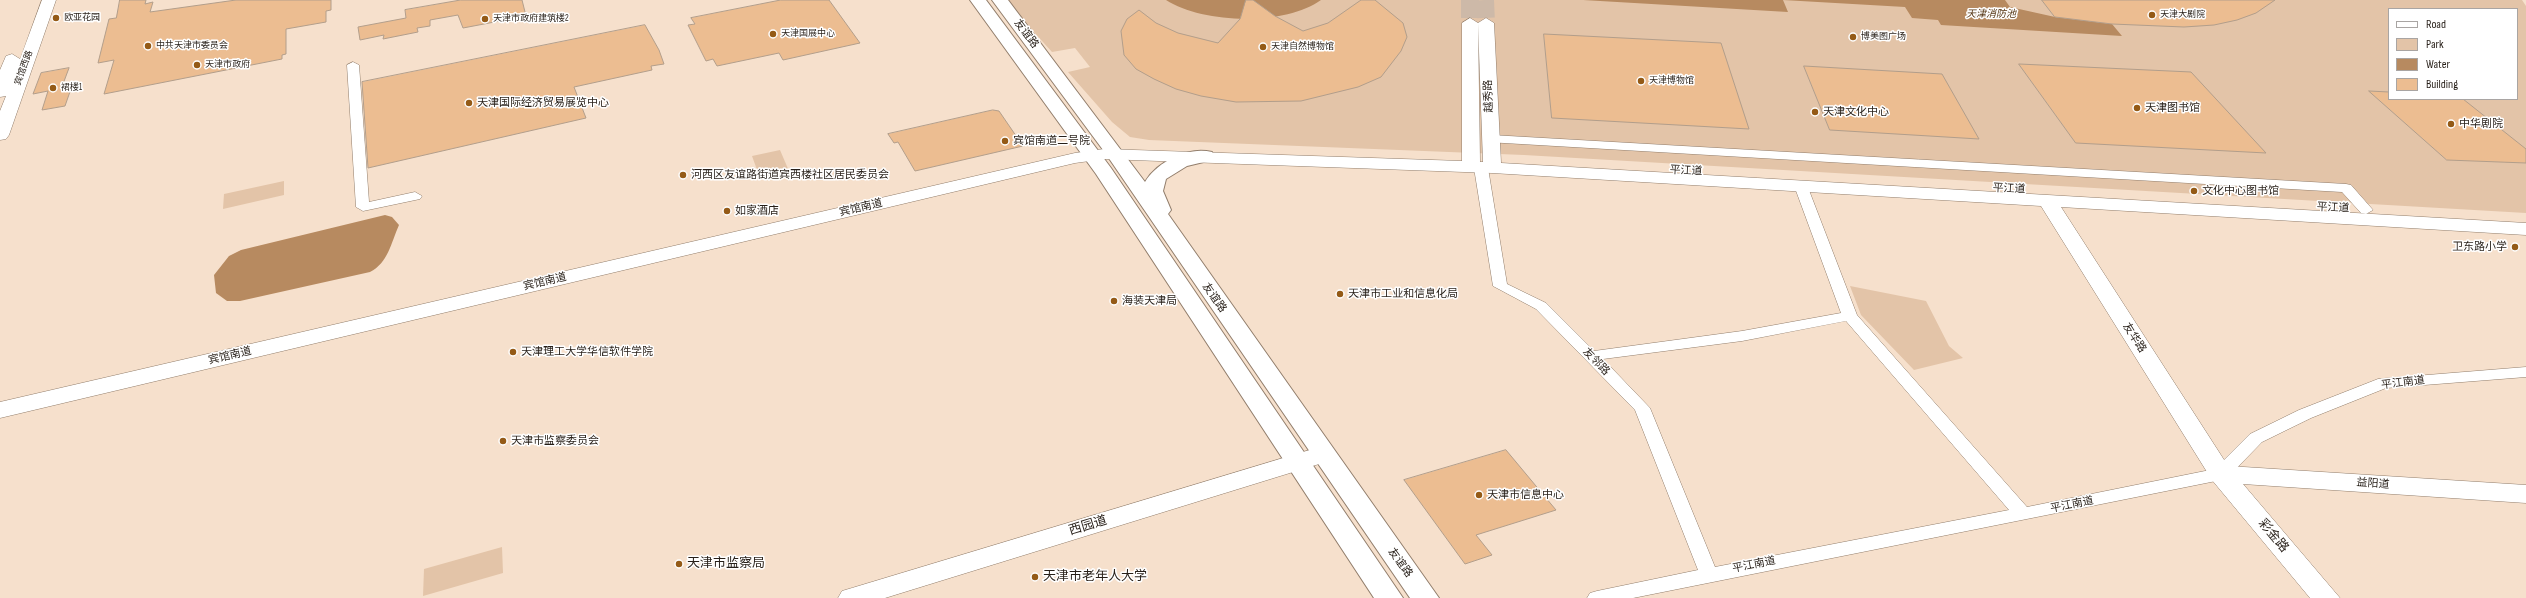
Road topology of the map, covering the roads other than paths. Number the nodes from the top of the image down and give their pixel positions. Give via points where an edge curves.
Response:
1 (34, 0) edge
2 (49, 0) edge
3 (978, 0) edge
4 (1000, 0) edge
5 (352, 65) dead end
6 (0, 92) edge
7 (1, 128) edge
8 (1491, 139) junction
9 (1100, 150) junction
10 (1205, 156) junction
11 (1482, 165) junction
12 (1802, 188) junction
13 (415, 196) dead end
14 (2047, 201) junction
15 (2366, 210) junction
16 (2526, 220) edge
17 (1164, 225) junction
18 (2526, 229) edge
19 (1850, 316) junction
20 (1590, 356) junction
21 (2526, 372) edge
22 (0, 397) edge
23 (0, 410) edge
24 (1326, 458) junction
25 (1301, 466) junction
26 (2221, 474) junction
27 (2526, 494) edge
28 (2023, 514) junction
29 (1709, 574) junction
30 (852, 598) edge
31 (889, 598) edge
32 (1389, 598) edge
33 (1425, 598) edge
34 (1597, 598) edge
35 (2326, 598) edge

1 - 6 main road, 宾馆西路
2 - 7 main road, 宾馆西路
3 - 9 main road, 友谊路
4 - 9 main road, 友谊路
5 - 13 street via 363,207
8 - 11 main road, 越秀路
8 - 11 main road, 越秀路 via 1478,23
8 - 15 street via 2346,188
9 - 10 main road
9 - 11 main road
9 - 17 main road, 友谊路
9 - 22 main road, 宾馆南道
9 - 23 main road, 宾馆南道
9 - 25 main road, 友谊路
10 - 11 main road
10 - 17 main road via 1178,163 1155,181 1154,197 1164,216
11 - 12 main road, 平江道
11 - 15 main road, 平江道
11 - 20 street, 友邻路 via 1500,286 1541,306
12 - 14 main road, 平江道
12 - 19 street
14 - 18 main road, 平江道
14 - 26 main road, 友华路
15 - 16 main road, 平江道
17 - 24 main road, 友谊路
19 - 20 street via 1742,336
19 - 28 street
20 - 29 street, 友邻路 via 1642,408
21 - 26 street, 平江南道 via 2384,383 2305,414 2256,438
24 - 25 main road, 西园道
24 - 33 main road, 友谊路
25 - 30 main road, 西园道
25 - 31 main road, 西园道
25 - 32 main road, 友谊路
26 - 27 main road, 益阳道
26 - 28 street, 平江南道
26 - 35 main road, 彩金路
28 - 29 street, 平江南道
29 - 34 street, 平江南道

